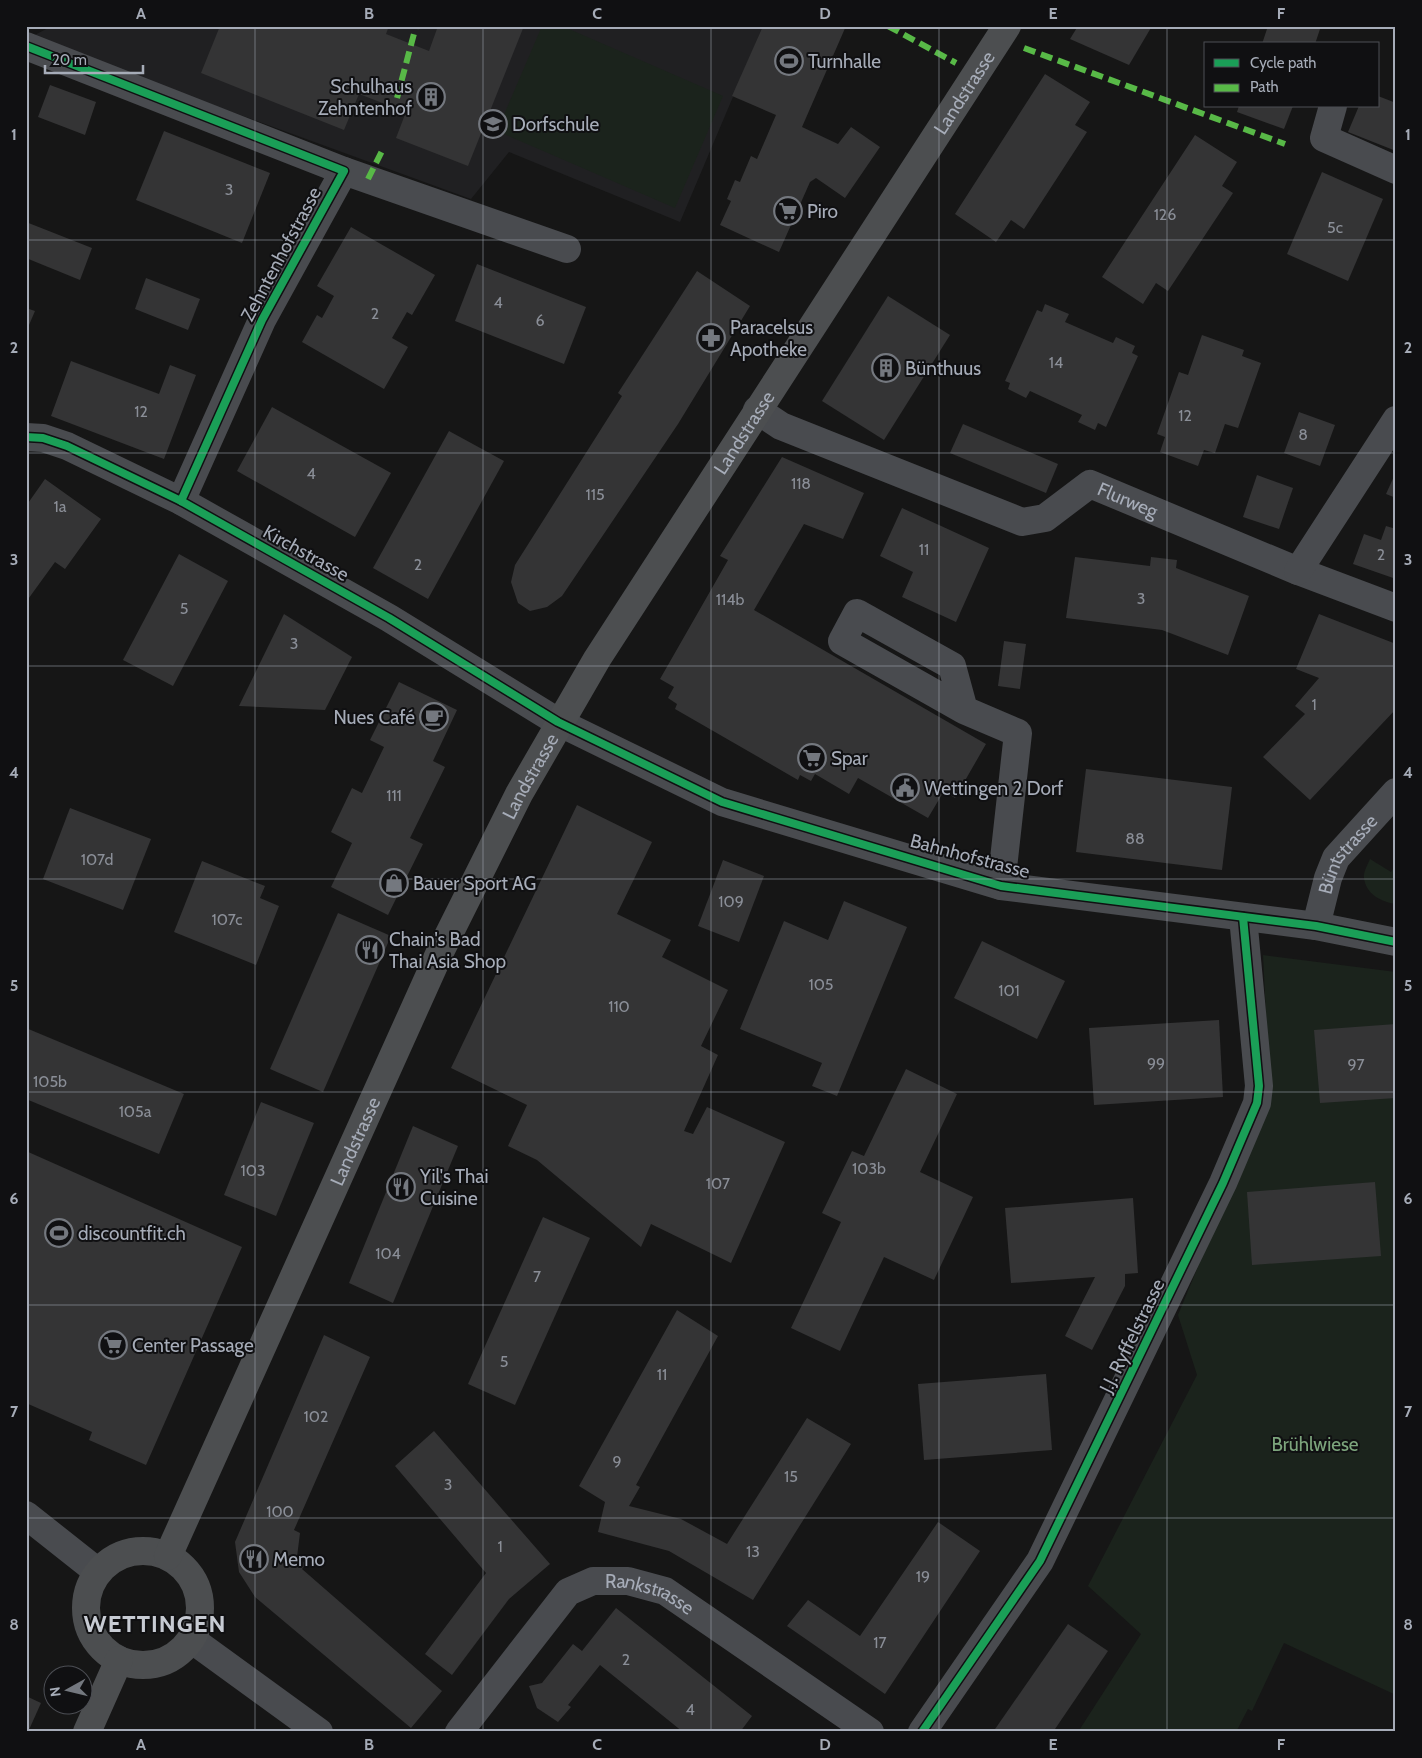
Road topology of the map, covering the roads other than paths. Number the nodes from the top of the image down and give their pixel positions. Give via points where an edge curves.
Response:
1 (1008, 26) edge
2 (26, 46) edge
3 (1333, 108) edge
4 (1396, 170) edge
5 (344, 171) junction
6 (567, 248) dead end
7 (757, 410) junction
8 (1396, 420) edge
9 (26, 437) edge
10 (181, 501) junction
11 (1298, 571) junction
12 (1396, 608) edge
13 (964, 710) dead end
14 (558, 722) junction
15 (1396, 792) edge
16 (1001, 886) junction
17 (1243, 917) junction
18 (1316, 926) junction
19 (1396, 942) edge
20 (26, 1516) edge
21 (168, 1556) junction
22 (98, 1572) junction
23 (191, 1640) junction
24 (119, 1660) junction
25 (86, 1732) edge
26 (319, 1732) edge
27 (459, 1732) edge
28 (870, 1732) edge
29 (922, 1732) edge

1 - 7 main road, Landstrasse
2 - 5 street, Zehntenhofstrasse
3 - 4 street via 1324,138
5 - 6 street
5 - 10 street, Zehntenhofstrasse via 262,320
7 - 11 street, Flurweg via 781,426 1022,522 1045,518 1090,484
7 - 14 main road, Landstrasse
8 - 11 street
9 - 10 street, Kirchstrasse via 43,438 67,446
10 - 14 street, Kirchstrasse via 389,618
11 - 12 street, Flurweg
13 - 16 street via 1018,733
14 - 16 street, Bahnhofstrasse via 722,802
14 - 21 main road, Landstrasse via 514,802 440,952
15 - 18 street, Büntstrasse via 1336,858
16 - 17 street, Bahnhofstrasse
17 - 18 street, Bahnhofstrasse
17 - 29 street, J.J. Ryffelstrasse via 1259,1086 1257,1103 1224,1182 1040,1560
18 - 19 street, Bahnhofstrasse
20 - 22 street
21 - 22 main road via 152,1551 131,1552 110,1560
21 - 23 main road via 181,1564 198,1590 198,1624
22 - 24 main road via 89,1589 87,1622 95,1639
23 - 24 main road via 167,1660 135,1665
23 - 26 street
24 - 25 main road
27 - 28 street, Rankstrasse via 568,1592 593,1581 628,1581 665,1591

